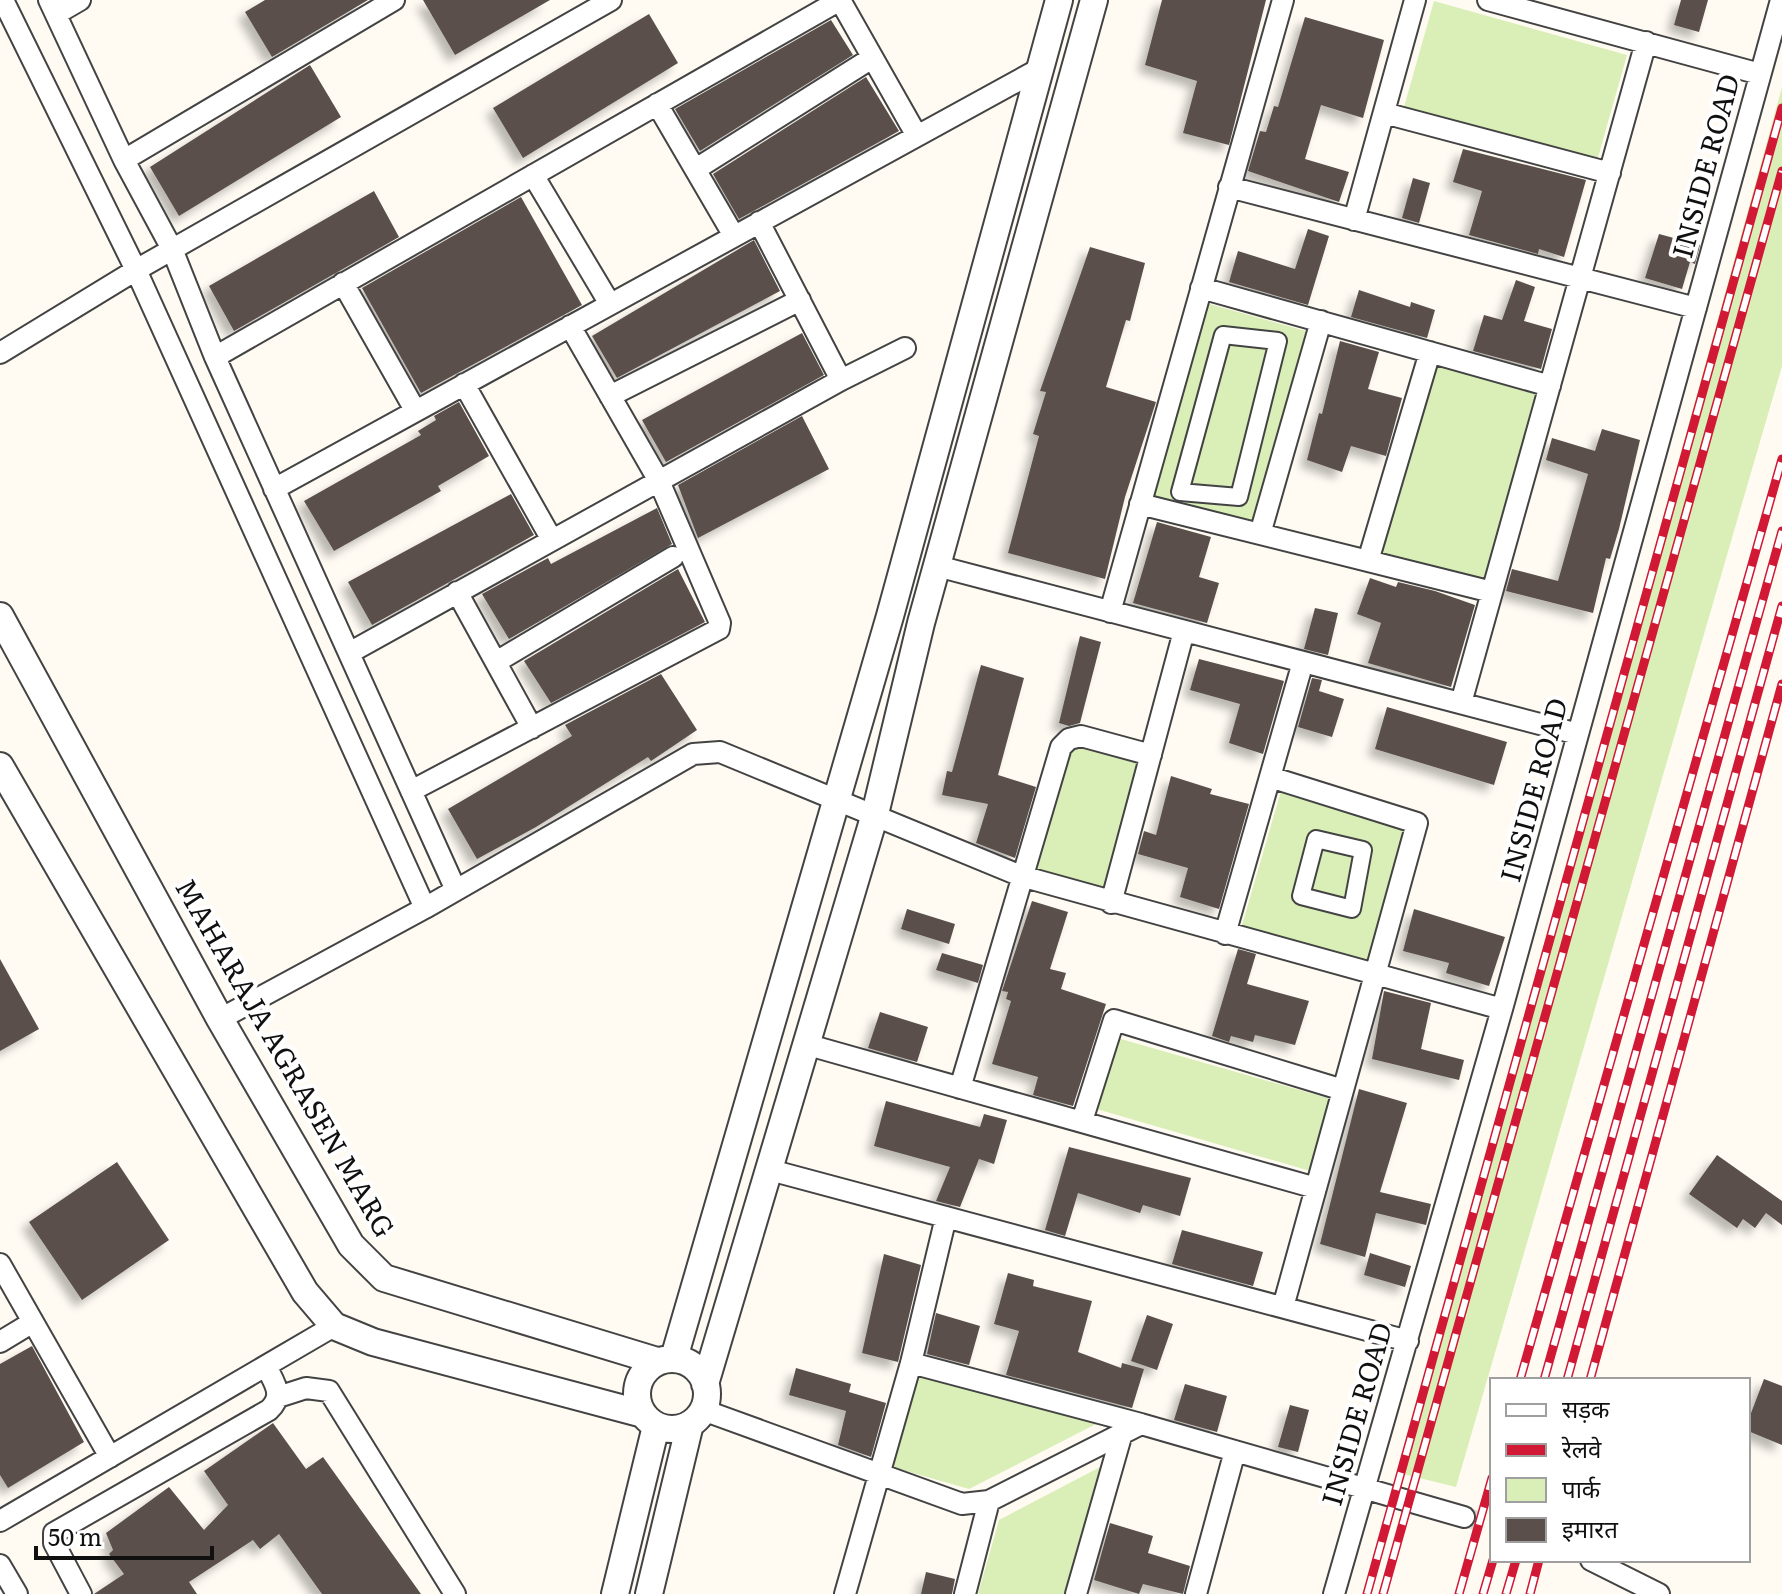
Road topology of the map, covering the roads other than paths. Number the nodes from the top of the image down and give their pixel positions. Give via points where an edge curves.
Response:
1 (3, 0) edge
2 (80, 0) edge
3 (394, 0) edge
4 (611, 0) edge
5 (840, 0) edge
6 (1059, 0) edge
7 (1094, 0) edge
8 (1283, 0) edge
9 (1415, 0) edge
10 (1488, 0) edge
11 (1781, 0) edge
12 (52, 7) edge
13 (1646, 42) junction
14 (872, 58) junction
15 (1041, 68) junction
16 (1760, 74) junction
17 (657, 104) junction
18 (1384, 113) junction
19 (917, 136) junction
20 (124, 160) junction
21 (696, 169) junction
22 (1610, 173) junction
23 (533, 175) junction
24 (1229, 187) junction
25 (1354, 220) junction
26 (759, 222) junction
27 (734, 236) junction
28 (172, 249) junction
29 (136, 270) junction
30 (1580, 278) junction
31 (343, 283) junction
32 (1201, 288) junction
33 (800, 300) junction
34 (610, 304) junction
35 (1696, 308) junction
36 (1321, 321) junction
37 (570, 326) junction
38 (905, 348) dead end
39 (1430, 352) junction
40 (0, 353) edge
41 (215, 357) junction
42 (841, 380) junction
43 (464, 384) junction
44 (1550, 386) junction
45 (610, 396) junction
46 (415, 410) junction
47 (659, 481) junction
48 (274, 489) junction
49 (1239, 497) joint
50 (1140, 504) junction
51 (1260, 534) junction
52 (552, 540) junction
53 (673, 557) dead end
54 (1368, 561) junction
55 (937, 566) junction
56 (457, 592) junction
57 (1492, 592) junction
58 (1110, 612) junction
59 (0, 616) edge
60 (890, 616) junction
61 (921, 623) junction
62 (1184, 631) junction
63 (349, 653) junction
64 (496, 662) junction
65 (1303, 662) junction
66 (1461, 703) junction
67 (532, 728) junction
68 (1578, 734) junction
69 (1151, 755) junction
70 (0, 766) edge
71 (1270, 777) junction
72 (411, 791) junction
73 (837, 801) junction
74 (875, 814) junction
75 (1021, 876) junction
76 (455, 888) junction
77 (1111, 903) junction
78 (425, 908) junction
79 (1352, 909) joint
80 (1225, 934) junction
81 (1376, 975) junction
82 (1502, 1009) junction
83 (220, 1019) junction
84 (805, 1044) junction
85 (960, 1088) junction
86 (1343, 1090) junction
87 (1082, 1121) junction
88 (770, 1170) junction
89 (1316, 1188) junction
90 (946, 1217) junction
91 (0, 1264) edge
92 (1283, 1307) junction
93 (33, 1322) junction
94 (334, 1326) junction
95 (1408, 1341) junction
96 (0, 1342) edge
97 (665, 1360) junction
98 (911, 1363) junction
99 (266, 1366) junction
100 (278, 1397) junction
101 (699, 1406) junction
102 (650, 1420) junction
103 (1141, 1424) junction
104 (1122, 1433) junction
105 (1235, 1451) junction
106 (110, 1457) junction
107 (879, 1476) junction
108 (1366, 1489) junction
109 (989, 1501) junction
110 (1464, 1517) tunnel mouth
111 (0, 1521) edge
112 (1595, 1562) edge
113 (0, 1565) edge
114 (17, 1594) edge
115 (81, 1594) edge
116 (455, 1594) edge
117 (615, 1594) edge
118 (649, 1594) edge
119 (845, 1594) edge
120 (965, 1594) edge
121 (1076, 1594) edge
122 (1196, 1594) edge
123 (1334, 1594) edge
124 (1659, 1594) edge

1 - 29 street
2 - 12 street
3 - 20 street
4 - 28 street
5 - 14 street
5 - 17 street
6 - 15 street
7 - 55 street
8 - 24 street
9 - 18 street
10 - 13 street
11 - 16 street, INSIDE ROAD
12 - 20 street
13 - 16 street
13 - 22 street
14 - 19 street
14 - 21 street
15 - 19 street
15 - 60 street
16 - 35 street, INSIDE ROAD
17 - 21 street
17 - 23 street
18 - 22 street
18 - 25 street
19 - 26 street
20 - 28 street
21 - 27 street
22 - 30 street
23 - 31 street
23 - 34 street
24 - 25 street
24 - 32 street
25 - 30 street
26 - 27 street
26 - 33 street
27 - 34 street
28 - 29 street
28 - 41 street
29 - 40 street
29 - 78 street
30 - 35 street
30 - 44 street
31 - 41 street
31 - 46 street
32 - 36 street
32 - 50 street
33 - 42 street
33 - 45 street
34 - 37 street
35 - 68 street, INSIDE ROAD
36 - 39 street
36 - 51 street
37 - 43 street
37 - 45 street
38 - 42 street
39 - 44 street
39 - 54 street
41 - 48 street
42 - 47 street
43 - 46 street
43 - 52 street
44 - 57 street
45 - 47 street
46 - 48 street
47 - 52 street
47 - 67 street via 719,629
48 - 63 street
49 - 49 street via 1180,492 1223,335 1278,341
50 - 51 street
50 - 58 street
51 - 54 street
52 - 56 street
53 - 64 street
54 - 57 street
55 - 58 street
55 - 61 street
56 - 63 street
56 - 64 street
57 - 66 street
58 - 62 street
59 - 83 street, MAHARAJA AGRASEN MARG
60 - 61 street
60 - 73 street
61 - 74 street
62 - 65 street
62 - 69 street
63 - 72 street
64 - 67 street
65 - 66 street
65 - 71 street
66 - 68 street
67 - 72 street
68 - 82 street, INSIDE ROAD
69 - 75 street via 1081,736 1069,739 1061,747
69 - 77 street
70 - 94 street via 305,1292
71 - 80 street
71 - 81 street via 1417,823
72 - 76 street
73 - 74 street
73 - 76 street via 720,752 693,754
73 - 97 street
74 - 75 street
74 - 84 street
75 - 77 street
75 - 85 street
76 - 78 street
77 - 80 street
78 - 83 street
79 - 79 street via 1301,896 1316,839 1363,850
80 - 81 street
81 - 82 street
81 - 86 street
82 - 95 street, INSIDE ROAD
83 - 97 street, MAHARAJA AGRASEN MARG via 351,1245 384,1278
84 - 85 street
84 - 88 street
85 - 87 street
86 - 87 street via 1114,1020
86 - 89 street
87 - 89 street
88 - 90 street
88 - 101 street
89 - 92 street
90 - 92 street
90 - 98 street
91 - 93 street
92 - 95 street
93 - 96 street
93 - 106 street
94 - 99 street
94 - 102 street via 373,1342
95 - 108 street, INSIDE ROAD
97 - 101 street via 691,1365
97 - 102 street via 641,1378 637,1389
98 - 103 street
98 - 107 street
99 - 100 street
99 - 106 street
100 - 115 street via 269,1410 54,1533 54,1543
100 - 116 street via 306,1388 329,1391
101 - 102 street via 670,1429
101 - 107 street
101 - 118 street
102 - 117 street
103 - 104 street
103 - 105 street
104 - 109 street
104 - 121 street
105 - 108 street
105 - 122 street
106 - 111 street
107 - 109 street via 962,1504
107 - 119 street
108 - 110 street
108 - 123 street, INSIDE ROAD
109 - 120 street
112 - 124 street
113 - 114 street

